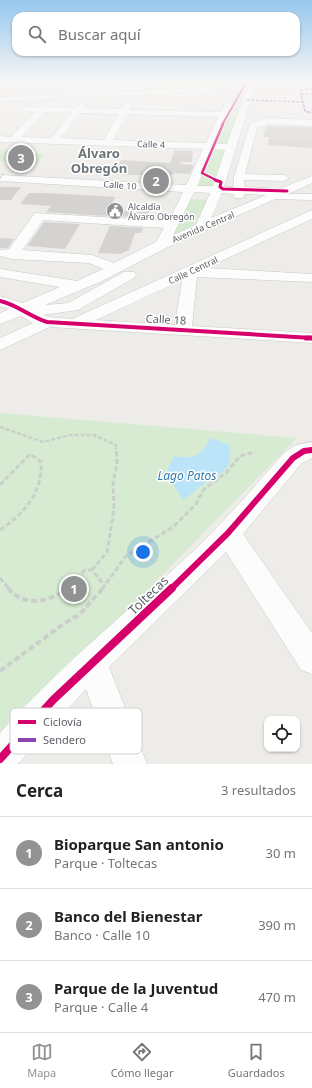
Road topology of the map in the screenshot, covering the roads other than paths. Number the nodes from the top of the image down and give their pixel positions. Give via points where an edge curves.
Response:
1 (36, 117) edge
2 (73, 117) edge
3 (121, 117) edge
4 (223, 117) edge
5 (241, 117) edge
6 (312, 123) edge
7 (0, 139) edge
8 (13, 140) junction
9 (53, 141) junction
10 (107, 143) junction
11 (230, 147) junction
12 (200, 153) junction
13 (244, 177) junction
14 (1, 178) edge
15 (284, 178) dead end
16 (312, 180) edge
17 (300, 185) junction
18 (312, 187) edge
19 (22, 190) dead end
20 (189, 192) junction
21 (216, 193) junction
22 (312, 193) edge
23 (239, 194) junction
24 (252, 194) junction
25 (279, 195) junction
26 (119, 197) dead end
27 (312, 197) edge
28 (162, 212) dead end
29 (312, 214) edge
30 (175, 221) junction
31 (201, 228) junction
32 (161, 245) junction
33 (6, 254) edge
34 (122, 266) junction
35 (190, 272) junction
36 (0, 273) edge
37 (312, 278) edge
38 (85, 284) junction
39 (0, 302) edge
40 (35, 314) junction
41 (0, 319) edge
42 (73, 324) junction
43 (0, 328) edge
44 (182, 329) junction
45 (312, 338) edge
46 (0, 345) edge
47 (312, 450) edge
48 (228, 533) junction
49 (312, 659) edge
50 (92, 662) junction
51 (45, 708) edge
52 (109, 708) edge
53 (10, 748) edge
54 (126, 754) edge
55 (0, 759) edge
56 (130, 764) edge

1 - 8 street
2 - 9 street
3 - 10 street
4 - 12 street
5 - 11 street
6 - 13 street via 267,121 253,126
7 - 8 street, Calle 4
8 - 9 street, Calle 4
9 - 10 street, Calle 4
10 - 12 street, Calle 4 via 162,141
11 - 12 street, Calle 4
11 - 21 street
12 - 12 street via 126,148 123,153
12 - 20 street
13 - 15 street
13 - 23 street
13 - 24 street
14 - 20 street, Calle 10
16 - 17 street, Avenida Central
17 - 18 street
17 - 25 street, Avenida Central
19 - 26 street
20 - 21 street, Calle 10
20 - 30 street
21 - 23 street, Calle 10
21 - 31 street
22 - 25 street, Calle 10
23 - 24 street, Calle 10
24 - 25 street, Calle 10
25 - 27 street, Calle 10
25 - 31 street, Avenida Central
28 - 30 street
29 - 35 street, Calle Central
30 - 32 street
30 - 33 street via 39,216
31 - 32 street, Avenida Central
32 - 34 street, Avenida Central
33 - 34 street via 76,257
34 - 38 street, Avenida Central
34 - 40 street via 130,272 129,275 72,308
35 - 37 street
35 - 42 street, Calle Central
35 - 44 street
36 - 38 street
38 - 40 street, Avenida Central
39 - 40 street via 17,305
40 - 41 street, Avenida Central
40 - 42 street, Calle 18
40 - 43 street, Avenida Central
40 - 46 street
42 - 44 street, Calle 18
44 - 45 street, Calle 18
47 - 48 street, Toltecas via 304,451 293,458
48 - 49 street
48 - 50 street, Toltecas
50 - 51 street, Toltecas
50 - 52 street
53 - 55 street, Toltecas
54 - 56 street

